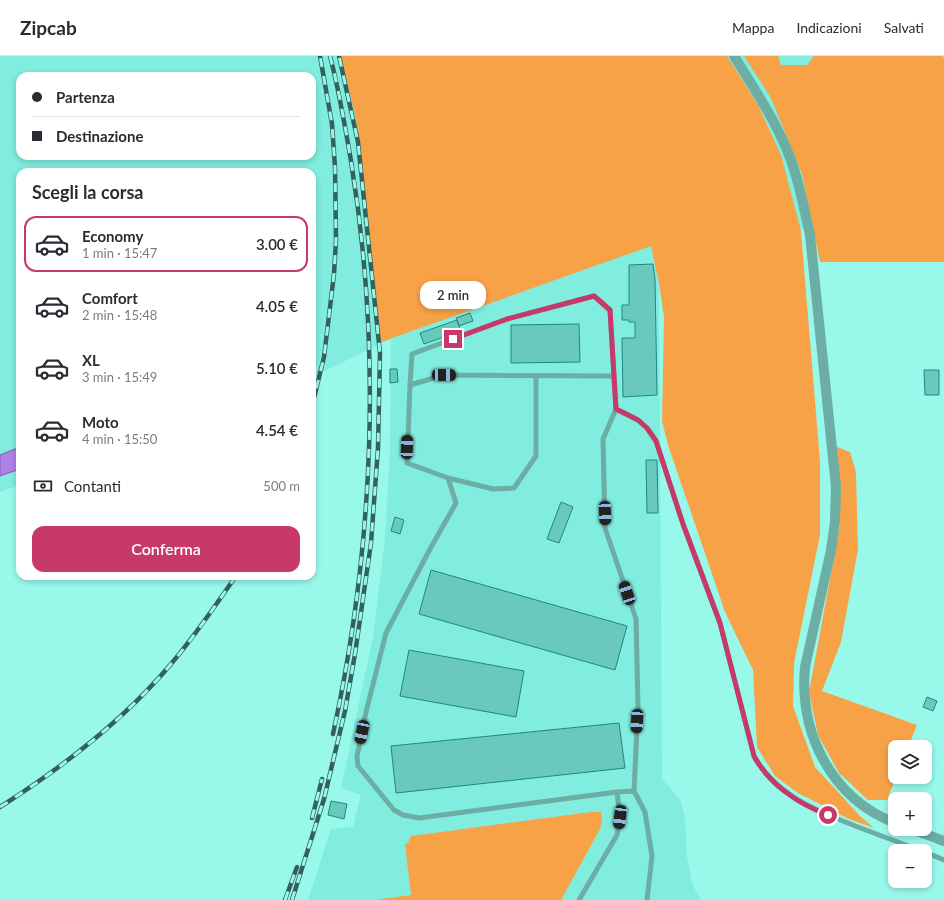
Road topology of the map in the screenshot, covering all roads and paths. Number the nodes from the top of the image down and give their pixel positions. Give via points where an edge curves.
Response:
1 (734, 56) edge
2 (536, 376) junction
3 (614, 376) junction
4 (410, 385) junction
5 (616, 409) junction
6 (448, 478) junction
7 (634, 791) junction
8 (617, 792) junction
9 (888, 820) edge
10 (931, 836) edge
11 (944, 841) edge
12 (904, 844) edge
13 (932, 855) edge
14 (944, 860) edge
15 (579, 900) edge
16 (647, 900) edge

1 - 9 street via 784,142 810,235 836,487 835,522 805,667 803,685 806,714 810,731 836,781 864,806
2 - 3 lane
2 - 4 lane via 444,375
2 - 6 lane via 536,456 514,488 493,490
3 - 4 lane via 610,310 594,296 507,319 412,354
3 - 5 lane
4 - 6 lane via 407,463
5 - 7 lane via 603,439 605,528 636,619 638,706
5 - 12 lane via 638,420 656,441 683,524 720,623 754,756 760,768 788,793 814,810
6 - 8 lane via 456,503 386,633 367,708 357,756 358,766 394,810 403,815 419,818
7 - 8 lane
7 - 16 lane via 645,812 652,856
8 - 15 lane via 620,817 617,835
10 - 11 street
13 - 14 lane

